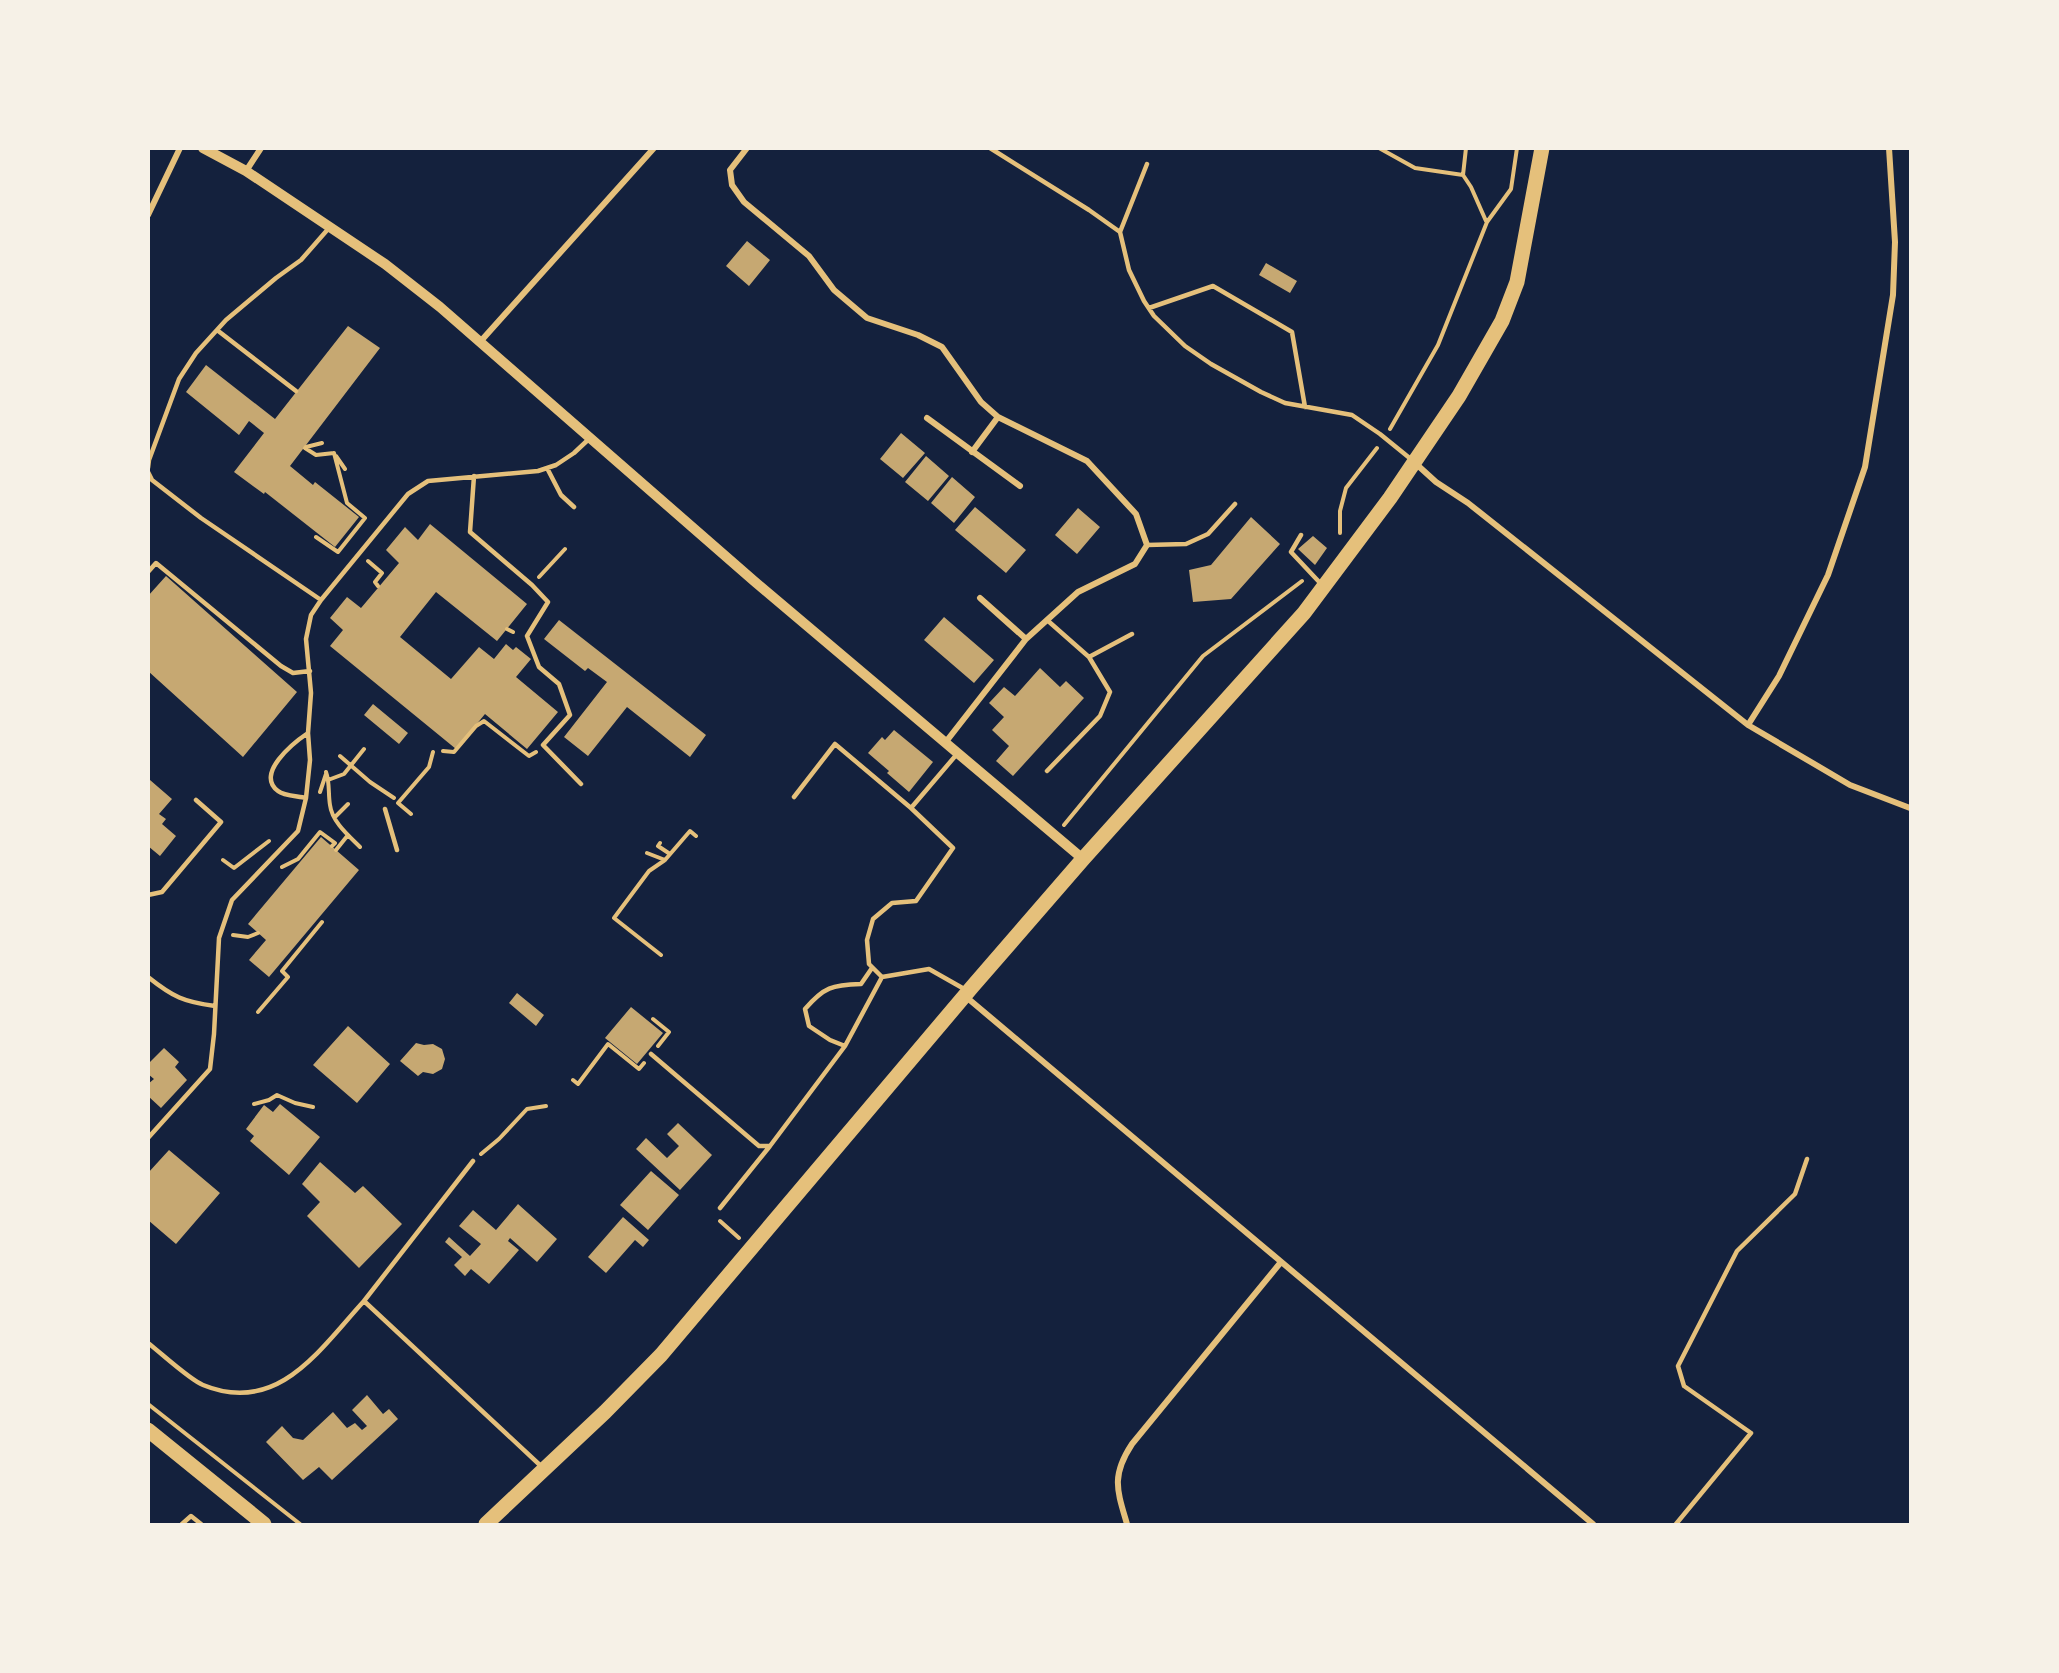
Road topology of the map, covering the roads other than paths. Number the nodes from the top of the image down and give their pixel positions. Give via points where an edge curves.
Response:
1 (180, 148) edge
2 (203, 148) edge
3 (261, 148) edge
4 (654, 148) edge
5 (747, 148) edge
6 (990, 148) edge
7 (1542, 148) edge
8 (1889, 148) edge
9 (1148, 164) dead end
10 (246, 171) junction
11 (148, 215) edge
12 (329, 228) junction
13 (1120, 232) junction
14 (1149, 308) junction
15 (218, 330) junction
16 (480, 342) junction
17 (296, 391) dead end
18 (1305, 406) junction
19 (998, 417) junction
20 (927, 418) dead end
21 (590, 438) junction
22 (972, 452) junction
23 (1414, 462) junction
24 (547, 468) junction
25 (148, 470) edge
26 (474, 476) junction
27 (1020, 486) dead end
28 (1235, 504) dead end
29 (574, 507) dead end
30 (1301, 535) dead end
31 (1147, 545) junction
32 (148, 572) edge
33 (1324, 586) junction
34 (980, 598) dead end
35 (321, 600) junction
36 (1047, 620) junction
37 (1132, 634) dead end
38 (1026, 639) junction
39 (1089, 657) junction
40 (310, 671) junction
41 (1748, 724) junction
42 (308, 732) junction
43 (945, 744) junction
44 (957, 754) junction
45 (1047, 771) dead end
46 (581, 784) dead end
47 (794, 797) dead end
48 (306, 798) junction
49 (196, 800) dead end
50 (911, 808) junction
51 (1911, 808) edge
52 (385, 809) dead end
53 (397, 850) dead end
54 (1083, 859) junction
55 (148, 895) edge
56 (872, 968) junction
57 (882, 977) junction
58 (148, 978) edge
59 (148, 985) edge
60 (160, 986) junction
61 (967, 993) junction
62 (215, 1006) junction
63 (845, 1046) junction
64 (651, 1054) road end
65 (148, 1138) edge
66 (770, 1146) junction
67 (1807, 1159) dead end
68 (473, 1161) road end
69 (720, 1208) road end
70 (1281, 1262) junction
71 (364, 1302) junction
72 (148, 1343) edge
73 (148, 1430) edge
74 (544, 1469) junction
75 (182, 1524) edge
76 (201, 1524) edge
77 (264, 1524) edge
78 (486, 1524) edge
79 (1126, 1524) edge
80 (1593, 1524) edge
81 (1676, 1524) edge

1 - 11 street
2 - 10 street
3 - 10 street
4 - 16 street
5 - 19 street via 730,170 732,185 744,202 809,256 834,290 867,318 942,347 981,402
6 - 13 lane
7 - 23 main road via 1517,282 1502,321 1460,396
8 - 41 street via 1895,242 1893,295 1865,467 1828,575 1779,676
9 - 13 lane
10 - 12 street
12 - 15 lane via 301,260
12 - 16 street via 385,264
13 - 14 lane via 1129,270
14 - 18 lane via 1169,332 1211,364 1260,392
14 - 18 lane via 1213,286 1292,332
15 - 17 lane
15 - 25 lane via 196,352 179,379
16 - 21 street
18 - 23 lane via 1352,415
19 - 22 street
19 - 31 street via 1087,460 1136,514
20 - 22 street
21 - 24 lane via 574,453
21 - 43 street
22 - 27 street
23 - 33 main road
23 - 41 street
24 - 26 lane
24 - 29 lane via 561,495
25 - 35 lane via 152,480 201,518
26 - 35 lane via 428,481 408,494
26 - 46 lane via 470,532 548,602 527,636 539,667 559,684 570,716 543,745
28 - 31 lane via 1208,534 1186,544
30 - 33 lane via 1291,552
31 - 36 street via 1135,564 1078,592
32 - 40 lane via 156,563 281,666 293,673
33 - 54 main road
34 - 38 street
35 - 40 lane via 312,615 306,639
36 - 38 street
36 - 39 lane
37 - 39 lane
38 - 43 street
39 - 45 lane via 1110,692 1100,716
40 - 42 lane
41 - 51 street via 1850,785
42 - 48 lane
42 - 48 lane via 270,773 271,783 279,793
43 - 44 street
44 - 50 lane
44 - 54 street
47 - 50 lane via 835,744
48 - 62 lane via 298,831 232,900 219,939
49 - 55 lane via 221,822 162,892
50 - 56 lane via 953,848 916,901 892,903 873,919 867,940 868,964
52 - 53 lane
54 - 61 main road
56 - 57 lane
56 - 63 lane via 861,984 841,984 820,992 805,1009 809,1026
57 - 61 lane via 929,969
57 - 63 lane
58 - 60 lane
59 - 60 lane
60 - 62 lane via 191,1003
61 - 70 street
61 - 74 main road via 661,1355
62 - 65 lane via 210,1069
63 - 66 lane
64 - 66 lane via 759,1146
66 - 69 lane
67 - 81 lane via 1795,1194 1737,1251 1678,1366 1684,1386 1751,1433
68 - 71 lane
70 - 79 street via 1122,1459 1117,1482
70 - 80 street
71 - 72 lane via 300,1371 278,1385 255,1392 231,1393 201,1385
71 - 74 lane
73 - 77 main road
74 - 78 main road
75 - 76 lane via 191,1516

